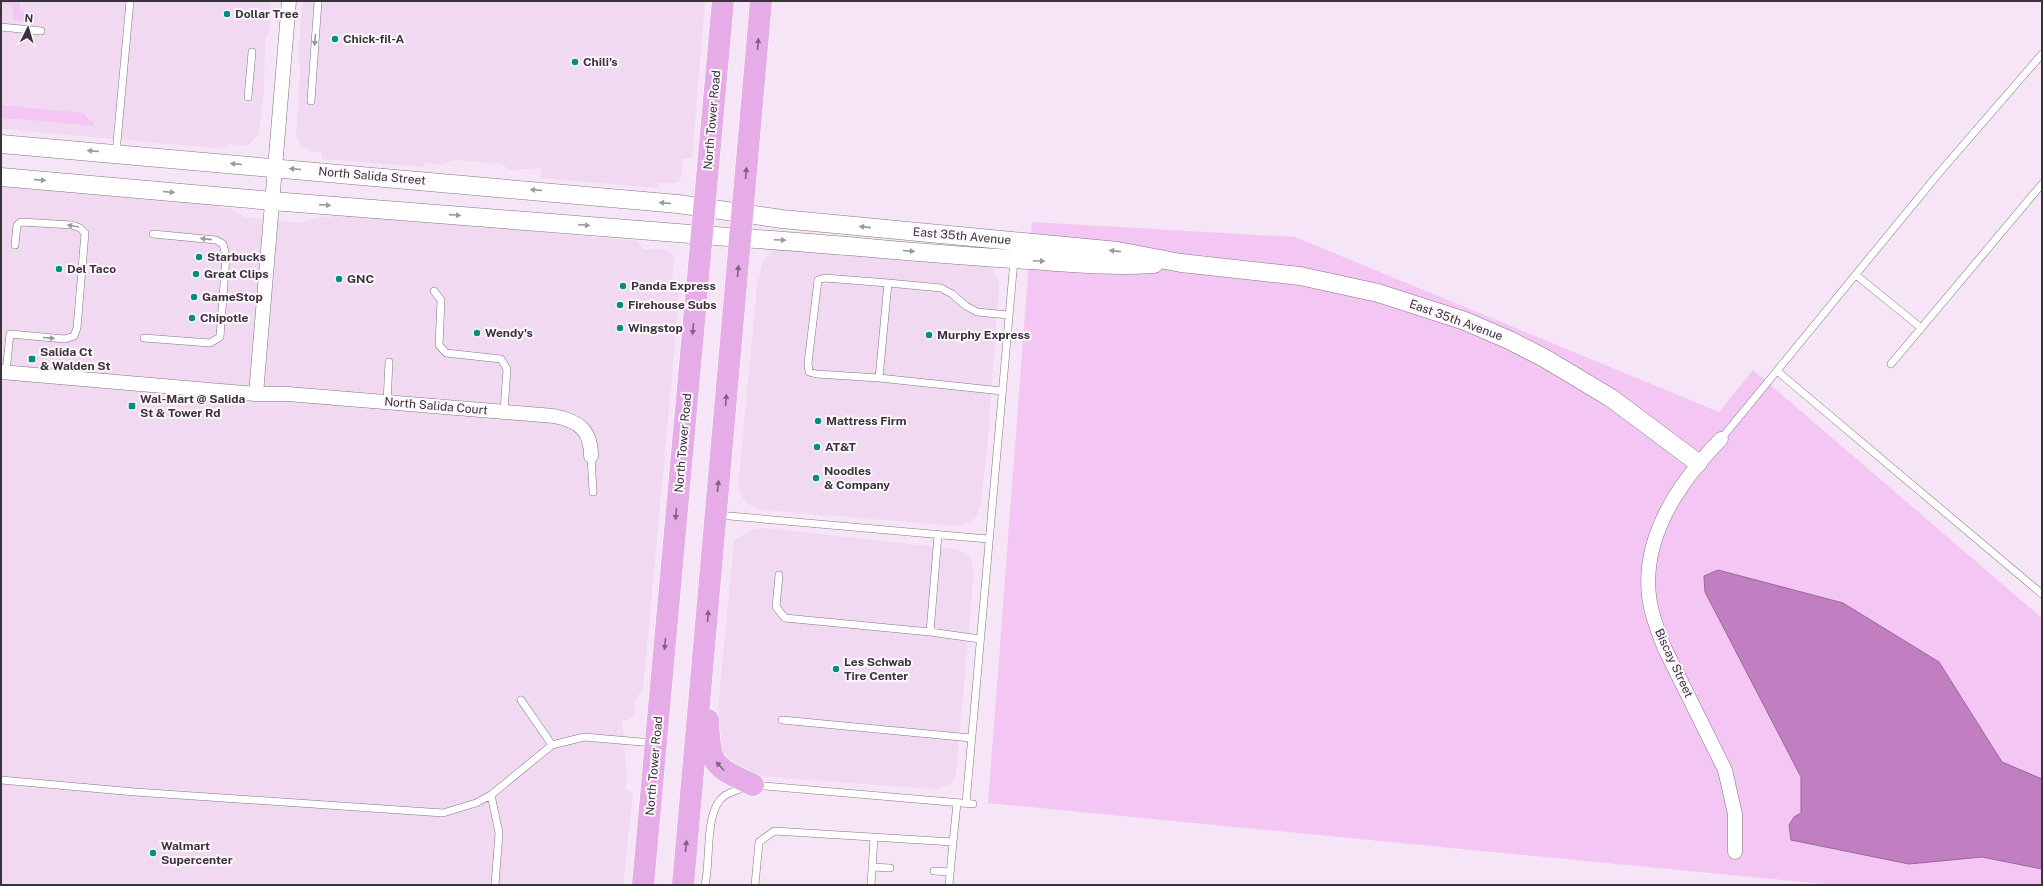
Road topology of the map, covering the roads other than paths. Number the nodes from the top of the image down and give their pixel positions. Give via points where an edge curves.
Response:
1 (130, 1) edge
2 (289, 1) edge
3 (318, 1) edge
4 (722, 1) edge
5 (761, 1) edge
6 (1, 27) edge
7 (41, 31) dead end
8 (252, 52) dead end
9 (2042, 54) edge
10 (248, 97) dead end
11 (311, 101) dead end
12 (1, 144) edge
13 (116, 153) junction
14 (275, 167) junction
15 (1, 176) edge
16 (2042, 184) edge
17 (272, 201) junction
18 (704, 207) junction
19 (743, 212) junction
20 (153, 234) dead end
21 (701, 234) junction
22 (741, 238) junction
23 (15, 245) dead end
24 (1015, 250) junction
25 (1856, 275) junction
26 (888, 283) junction
27 (434, 291) dead end
28 (1008, 315) junction
29 (1920, 327) junction
30 (144, 338) dead end
31 (389, 362) dead end
32 (1891, 364) dead end
33 (1777, 371) junction
34 (3, 372) edge
35 (879, 378) junction
36 (1002, 391) junction
37 (256, 394) junction
38 (387, 402) junction
39 (504, 411) junction
40 (1721, 439) joint
41 (591, 456) joint
42 (1698, 463) junction
43 (593, 492) dead end
44 (716, 515) junction
45 (938, 534) junction
46 (988, 539) junction
47 (779, 575) dead end
48 (2042, 594) edge
49 (930, 632) junction
50 (980, 639) junction
51 (704, 654) junction
52 (521, 700) dead end
53 (782, 720) dead end
54 (971, 738) junction
55 (656, 744) junction
56 (552, 745) junction
57 (1, 780) edge
58 (753, 785) junction
59 (491, 795) junction
60 (957, 803) junction
61 (874, 838) junction
62 (953, 842) junction
63 (1735, 852) dead end
64 (872, 867) junction
65 (890, 868) dead end
66 (934, 871) dead end
67 (950, 872) junction
68 (495, 885) edge
69 (643, 885) edge
70 (683, 885) edge
71 (706, 885) edge
72 (755, 885) edge
73 (871, 885) edge
74 (949, 885) edge

1 - 13 lane
2 - 14 street
3 -> 11 lane
4 - 18 main road, North Tower Road
19 -> 5 main road
6 - 7 lane
8 - 10 lane
9 - 25 lane via 1939,173
13 -> 12 street, North Salida Street
14 -> 13 street, North Salida Street
14 - 17 street
18 -> 14 street, North Salida Street
15 -> 17 street
16 - 29 lane
17 -> 21 street
17 - 37 street
18 - 19 street, North Salida Street
18 - 21 main road, North Tower Road
19 - 22 main road
24 -> 19 street, East 35th Avenue
30 -> 20 lane via 210,343 220,336 226,256 223,244 216,240
21 - 22 street, East 35th Avenue
21 -> 55 main road, North Tower Road
22 -> 24 street, East 35th Avenue
44 -> 22 main road
34 -> 23 lane via 10,334 66,339 74,336 77,328 85,233 72,225 21,222 17,225
24 - 28 lane
24 - 42 street, East 35th Avenue via 1118,251 1181,263 1300,276 1411,302 1466,321 1509,340 1593,387
25 - 29 lane
25 - 33 lane
26 - 28 lane via 941,288 977,312
26 - 35 lane
26 - 35 lane via 825,278 818,280 808,363 809,372 816,374
27 - 39 lane via 439,295 441,304 439,346 446,353 501,360 507,369
28 - 36 lane
29 - 32 lane
31 - 38 lane
33 - 40 lane
33 - 48 lane
34 - 37 street, North Salida Court
35 - 36 lane
36 - 46 lane
37 - 38 street, North Salida Court
38 - 39 street, North Salida Court
39 - 41 street, North Salida Court via 565,418 587,432 591,441
40 - 42 street, Biscay Street
41 - 43 lane
42 - 63 street, Biscay Street via 1670,504 1657,535 1650,565 1649,596 1665,649 1725,770 1735,814
44 - 45 lane
51 -> 44 main road
45 - 46 lane
45 - 49 lane
46 - 50 lane
47 - 49 lane via 776,607 785,618
49 - 50 lane
50 - 54 lane
58 -> 51 main road via 722,770 713,758 709,743
70 -> 51 main road
52 - 56 lane
53 - 54 lane
54 - 60 lane via 969,804
55 - 56 lane via 584,737
55 - 69 main road, North Tower Road
56 - 59 lane
57 - 59 lane via 443,813 476,803
58 - 60 lane
58 - 71 lane via 725,796 717,803 712,815
59 - 68 lane via 500,833
60 - 62 lane
61 - 62 lane
61 - 64 lane
61 - 72 lane via 774,831 759,842
62 - 67 lane
64 - 65 lane
64 - 73 lane
66 - 67 lane
67 - 74 lane

